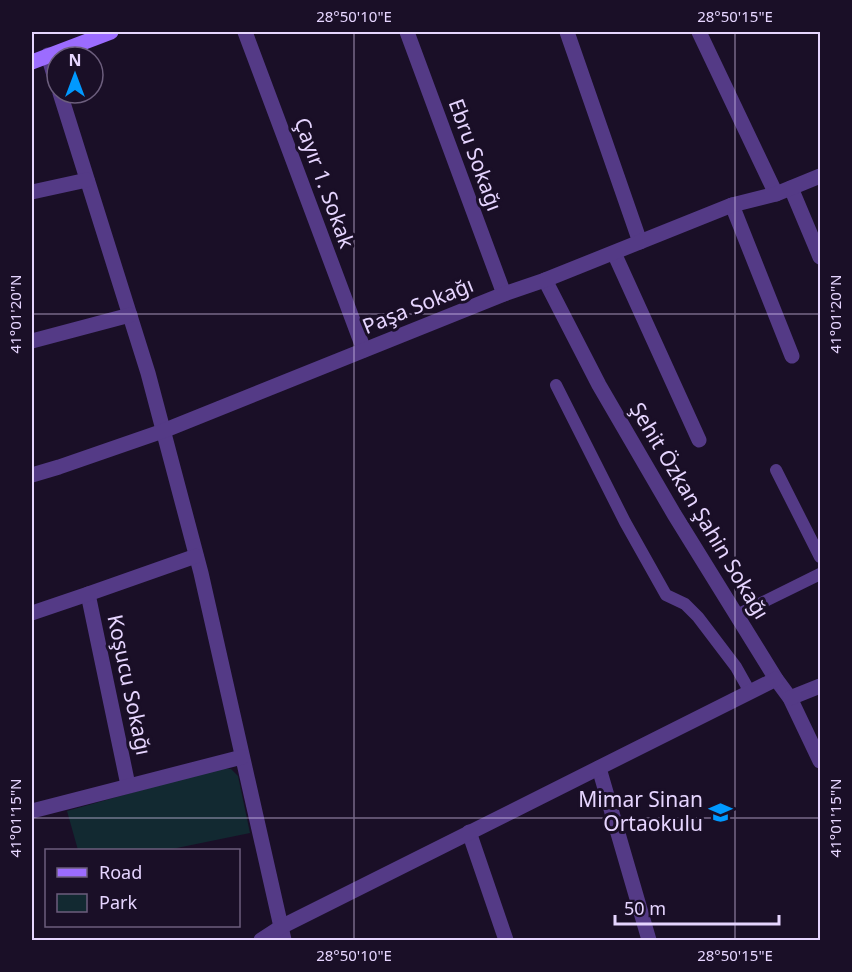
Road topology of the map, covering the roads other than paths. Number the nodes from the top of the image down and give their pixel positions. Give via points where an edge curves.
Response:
1 (111, 32) edge
2 (245, 32) edge
3 (407, 32) edge
4 (567, 32) edge
5 (699, 32) edge
6 (77, 45) edge
7 (64, 105) edge
8 (820, 176) edge
9 (87, 180) junction
10 (791, 188) junction
11 (32, 192) edge
12 (776, 194) junction
13 (732, 205) junction
14 (640, 242) junction
15 (614, 252) junction
16 (820, 257) edge
17 (545, 280) junction
18 (504, 294) junction
19 (130, 315) junction
20 (32, 341) edge
21 (364, 350) junction
22 (792, 356) dead end
23 (556, 385) dead end
24 (163, 431) junction
25 (699, 440) dead end
26 (776, 470) dead end
27 (32, 475) edge
28 (196, 556) junction
29 (820, 557) edge
30 (820, 574) edge
31 (88, 594) junction
32 (32, 613) edge
33 (737, 615) junction
34 (776, 679) junction
35 (820, 687) edge
36 (750, 692) junction
37 (790, 698) junction
38 (243, 757) junction
39 (820, 761) edge
40 (599, 768) junction
41 (128, 785) junction
42 (32, 811) edge
43 (470, 832) junction
44 (283, 934) edge
45 (261, 940) edge
46 (506, 940) edge
47 (649, 940) edge

1 - 6 main road
2 - 21 street, Çayır 1. Sokak
3 - 18 street, Ebru Sokağı
4 - 14 street
5 - 12 street
7 - 9 street
8 - 10 street, Paşa Sokağı
9 - 11 street
9 - 19 street
10 - 12 street, Paşa Sokağı
10 - 16 street
12 - 13 street, Paşa Sokağı
13 - 14 street, Paşa Sokağı
13 - 22 street
14 - 15 street, Paşa Sokağı
15 - 17 street, Paşa Sokağı
15 - 25 street
17 - 18 street, Paşa Sokağı
17 - 33 street, Şehit Özkan Şahin Sokağı via 599,385
18 - 21 street, Paşa Sokağı
19 - 20 street
19 - 24 street
21 - 24 street, Paşa Sokağı
23 - 36 lane via 666,595 685,604 698,617
24 - 27 street, Paşa Sokağı
24 - 28 street
26 - 29 lane
28 - 31 street
28 - 38 street
30 - 33 lane
31 - 32 street
31 - 41 street, Koşucu Sokağı
33 - 34 street, Şehit Özkan Şahin Sokağı
34 - 36 street
34 - 37 street, Şehit Özkan Şahin Sokağı
35 - 37 street
36 - 40 street
37 - 39 street, Şehit Özkan Şahin Sokağı
38 - 41 street
38 - 44 street
40 - 43 street
40 - 47 street
41 - 42 street
43 - 44 street
43 - 46 street
44 - 45 street

